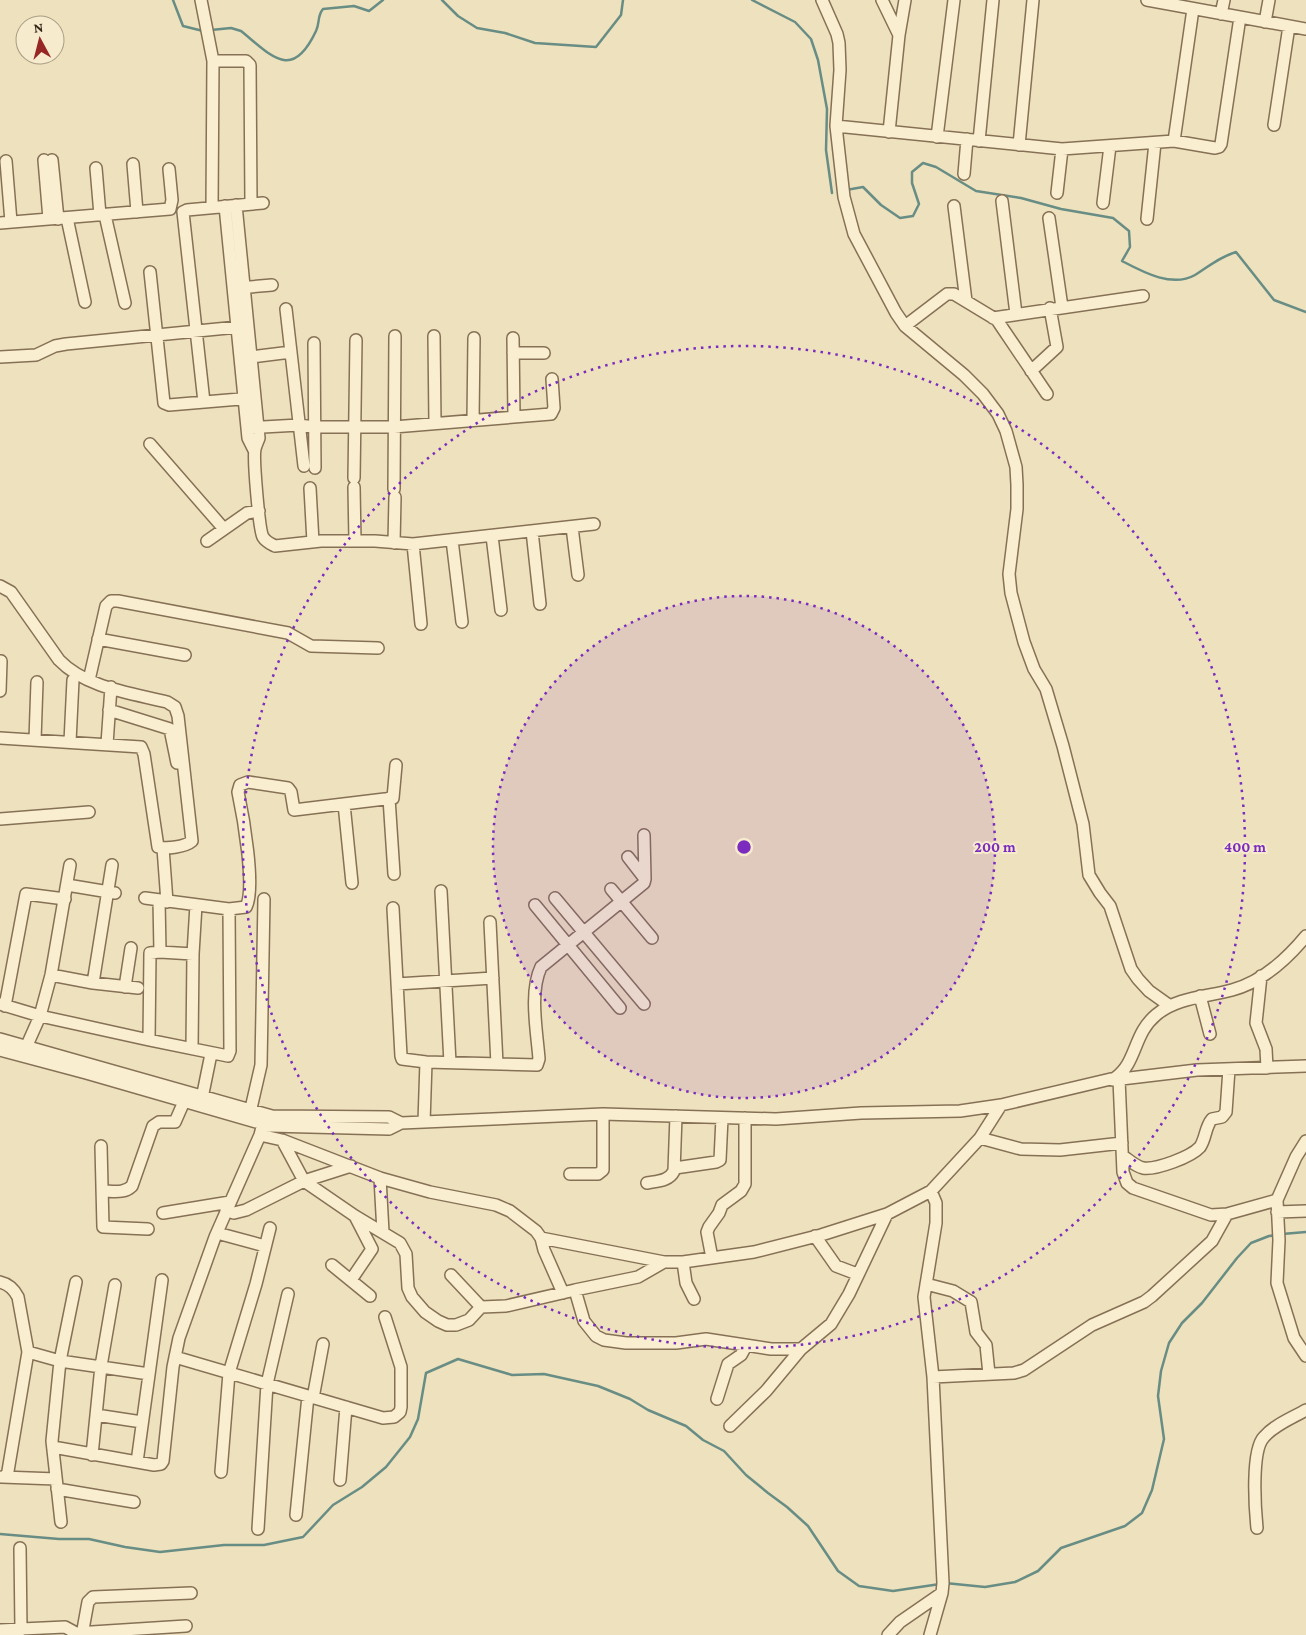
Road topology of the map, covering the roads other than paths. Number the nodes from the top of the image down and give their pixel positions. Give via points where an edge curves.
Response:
1 (201, 0) edge
2 (822, 0) edge
3 (882, 0) edge
4 (905, 0) edge
5 (954, 0) edge
6 (993, 0) edge
7 (1033, 0) edge
8 (1147, 0) edge
9 (1224, 0) edge
10 (1269, 0) edge
11 (1176, 3) edge
12 (1193, 9) junction
13 (1221, 14) junction
14 (1240, 17) junction
15 (1265, 22) junction
16 (1289, 26) junction
17 (1306, 29) edge
18 (899, 35) junction
19 (213, 61) junction
20 (1274, 125) dead end
21 (836, 126) junction
22 (889, 132) junction
23 (938, 137) junction
24 (967, 139) junction
25 (979, 141) junction
26 (1174, 142) junction
27 (1155, 143) junction
28 (1019, 144) junction
29 (1110, 146) junction
30 (1062, 149) junction
31 (48, 160) dead end
32 (6, 161) dead end
33 (133, 164) dead end
34 (96, 168) dead end
35 (169, 169) dead end
36 (964, 174) dead end
37 (1057, 193) dead end
38 (1002, 201) dead end
39 (263, 203) dead end
40 (1103, 203) dead end
41 (250, 204) junction
42 (231, 206) junction
43 (954, 206) dead end
44 (212, 207) junction
45 (136, 212) junction
46 (102, 215) junction
47 (1049, 218) dead end
48 (58, 219) junction
49 (1147, 219) dead end
50 (6, 223) edge
51 (150, 272) dead end
52 (272, 284) dead end
53 (239, 288) junction
54 (1143, 296) dead end
55 (966, 301) junction
56 (85, 302) dead end
57 (125, 303) dead end
58 (286, 308) dead end
59 (1056, 308) junction
60 (1016, 314) junction
61 (993, 318) junction
62 (242, 326) junction
63 (906, 326) junction
64 (195, 331) junction
65 (156, 336) junction
66 (394, 336) dead end
67 (434, 336) dead end
68 (474, 338) dead end
69 (513, 338) dead end
70 (356, 340) dead end
71 (314, 343) dead end
72 (291, 352) junction
73 (513, 353) junction
74 (544, 353) dead end
75 (0, 357) edge
76 (246, 358) junction
77 (1031, 371) junction
78 (552, 379) dead end
79 (1047, 394) dead end
80 (250, 398) junction
81 (204, 402) junction
82 (514, 417) junction
83 (473, 420) junction
84 (435, 423) junction
85 (299, 425) junction
86 (252, 427) junction
87 (315, 427) junction
88 (355, 427) junction
89 (394, 427) junction
90 (150, 444) dead end
91 (310, 488) dead end
92 (259, 511) junction
93 (594, 524) dead end
94 (572, 527) junction
95 (224, 529) junction
96 (532, 531) junction
97 (492, 536) junction
98 (452, 540) junction
99 (207, 541) dead end
100 (355, 541) junction
101 (313, 542) junction
102 (394, 543) junction
103 (413, 544) junction
104 (578, 575) dead end
105 (0, 586) edge
106 (540, 604) dead end
107 (501, 610) dead end
108 (462, 622) dead end
109 (421, 624) dead end
110 (98, 639) junction
111 (378, 648) dead end
112 (185, 655) dead end
113 (2, 661) dead end
114 (73, 680) dead end
115 (89, 680) junction
116 (37, 682) dead end
117 (111, 687) junction
118 (0, 691) edge
119 (109, 710) junction
120 (0, 738) edge
121 (35, 740) junction
122 (70, 742) junction
123 (107, 744) junction
124 (396, 765) dead end
125 (185, 777) junction
126 (389, 798) junction
127 (344, 804) junction
128 (89, 812) dead end
129 (0, 820) edge
130 (644, 834) dead end
131 (163, 848) junction
132 (628, 857) dead end
133 (70, 865) dead end
134 (112, 865) dead end
135 (394, 874) dead end
136 (645, 879) junction
137 (352, 883) dead end
138 (67, 885) junction
139 (610, 889) dead end
140 (441, 891) dead end
141 (111, 892) junction
142 (145, 898) dead end
143 (555, 898) dead end
144 (65, 899) junction
145 (264, 899) dead end
146 (163, 901) junction
147 (622, 902) junction
148 (196, 905) junction
149 (535, 905) dead end
150 (394, 908) dead end
151 (229, 909) junction
152 (490, 922) dead end
153 (584, 932) junction
154 (652, 938) dead end
155 (1305, 940) edge
156 (568, 945) junction
157 (131, 948) dead end
158 (160, 952) junction
159 (193, 954) junction
160 (51, 975) junction
161 (1261, 976) junction
162 (493, 978) junction
163 (446, 981) junction
164 (93, 983) junction
165 (397, 984) junction
166 (125, 987) junction
167 (138, 988) dead end
168 (1200, 996) junction
169 (644, 1004) dead end
170 (3, 1005) edge
171 (1170, 1006) junction
172 (620, 1008) dead end
173 (40, 1016) junction
174 (1210, 1034) dead end
175 (0, 1039) edge
176 (149, 1040) junction
177 (192, 1048) junction
178 (0, 1050) edge
179 (24, 1051) junction
180 (211, 1054) junction
181 (426, 1062) junction
182 (450, 1063) junction
183 (497, 1064) junction
184 (1306, 1066) edge
185 (1267, 1068) junction
186 (1229, 1069) junction
187 (1120, 1079) junction
188 (1104, 1081) junction
189 (186, 1097) junction
190 (202, 1102) junction
191 (1001, 1105) junction
192 (603, 1114) junction
193 (249, 1116) junction
194 (676, 1116) junction
195 (722, 1118) junction
196 (745, 1118) junction
197 (424, 1122) junction
198 (263, 1125) junction
199 (980, 1138) junction
200 (282, 1140) junction
201 (1122, 1144) junction
202 (100, 1146) dead end
203 (1305, 1146) edge
204 (1123, 1156) junction
205 (351, 1166) junction
206 (675, 1168) junction
207 (570, 1174) dead end
208 (380, 1178) junction
209 (304, 1182) junction
210 (647, 1183) dead end
211 (102, 1191) junction
212 (931, 1191) junction
213 (1277, 1200) junction
214 (228, 1206) junction
215 (1306, 1211) edge
216 (163, 1213) dead end
217 (887, 1214) junction
218 (1228, 1214) junction
219 (355, 1216) junction
220 (1277, 1216) junction
221 (270, 1228) dead end
222 (148, 1230) dead end
223 (383, 1232) junction
224 (217, 1233) junction
225 (815, 1236) junction
226 (541, 1238) junction
227 (265, 1246) junction
228 (712, 1258) junction
229 (664, 1262) junction
230 (683, 1262) junction
231 (332, 1265) dead end
232 (857, 1274) junction
233 (451, 1275) dead end
234 (162, 1280) dead end
235 (351, 1280) junction
236 (0, 1282) edge
237 (76, 1282) dead end
238 (115, 1284) dead end
239 (926, 1284) junction
240 (575, 1290) junction
241 (563, 1293) junction
242 (288, 1294) dead end
243 (370, 1296) dead end
244 (694, 1299) dead end
245 (481, 1307) junction
246 (385, 1317) dead end
247 (323, 1344) dead end
248 (746, 1346) junction
249 (801, 1349) junction
250 (28, 1352) junction
251 (1306, 1356) edge
252 (175, 1357) junction
253 (60, 1361) junction
254 (101, 1366) junction
255 (230, 1373) junction
256 (149, 1374) junction
257 (989, 1374) junction
258 (933, 1377) junction
259 (267, 1384) junction
260 (311, 1397) junction
261 (716, 1399) dead end
262 (346, 1407) junction
263 (1306, 1410) edge
264 (96, 1415) junction
265 (142, 1422) junction
266 (730, 1426) dead end
267 (52, 1447) junction
268 (92, 1455) junction
269 (137, 1462) junction
270 (221, 1472) dead end
271 (4, 1477) edge
272 (340, 1480) dead end
273 (57, 1484) junction
274 (134, 1502) dead end
275 (296, 1515) dead end
276 (61, 1522) dead end
277 (1257, 1528) dead end
278 (258, 1529) dead end
279 (20, 1548) dead end
280 (192, 1593) dead end
281 (942, 1593) junction
282 (186, 1626) dead end
283 (0, 1630) edge
284 (28, 1631) edge
285 (126, 1633) edge
286 (78, 1634) edge
287 (888, 1635) edge
288 (930, 1635) edge

1 - 19 street
2 - 21 street via 839,43
3 - 18 street
4 - 18 street
5 - 23 street
6 - 25 street
7 - 28 street
8 - 11 street
9 - 13 street
10 - 15 street
11 - 12 street
12 - 13 street
12 - 26 street
13 - 14 street
14 - 15 street
14 - 26 street via 1219,147
15 - 16 street
16 - 17 street
16 - 20 street
18 - 22 street
19 - 41 street via 246,61 250,65
19 - 44 street
21 - 22 street
21 - 63 street via 844,197 854,234
22 - 23 street
23 - 24 street
24 - 25 street
24 - 36 street
25 - 28 street
26 - 27 street
27 - 29 street
27 - 49 street
28 - 30 street
29 - 30 street
29 - 40 street
30 - 37 street
31 - 48 street
32 - 50 street
33 - 45 street
34 - 46 street
35 - 45 street via 170,210
38 - 60 street
39 - 41 street
41 - 42 street
42 - 44 street
42 - 53 street
43 - 55 street
44 - 64 street via 183,212
45 - 46 street
46 - 48 street
46 - 57 street
47 - 59 street
48 - 50 street
48 - 56 street
51 - 65 street
52 - 53 street
53 - 62 street
54 - 59 street
55 - 61 street
55 - 63 street via 947,294
58 - 72 street
59 - 60 street
59 - 77 street via 1057,347
60 - 61 street
61 - 77 street
62 - 64 street
62 - 76 street
63 - 171 street via 984,394 1006,431 1018,485 1011,593 1028,654 1046,689 1063,746 1083,824 1089,875 1110,906 1131,969 1149,991
64 - 65 street
64 - 81 street
65 - 75 street via 66,344 36,355
65 - 81 street via 164,403
66 - 89 street
67 - 84 street
68 - 83 street
69 - 73 street
70 - 88 street
71 - 87 street
72 - 76 street
72 - 85 street
73 - 74 street
73 - 82 street
76 - 80 street
77 - 79 street
78 - 82 street via 554,408 551,414
80 - 81 street
80 - 86 street
82 - 83 street
83 - 84 street
84 - 89 street
85 - 86 street
85 - 87 street
85 - 87 street via 309,467
86 - 92 street via 248,438 254,450
87 - 88 street
88 - 89 street
88 - 100 street
89 - 102 street
90 - 95 street
91 - 101 street
92 - 95 street via 247,513
92 - 101 street via 263,538 269,543 276,546
93 - 94 street
94 - 96 street
94 - 104 street
95 - 99 street
96 - 97 street
96 - 106 street
97 - 98 street
97 - 107 street
98 - 103 street
98 - 108 street
100 - 101 street
100 - 102 street
102 - 103 street
103 - 109 street
105 - 115 street via 11,592 59,660
110 - 111 street via 107,603 118,601 288,633 311,646
110 - 112 street
110 - 115 street
113 - 118 street
114 - 122 street
115 - 117 street
116 - 121 street
117 - 119 street
117 - 125 street via 175,706
119 - 123 street
119 - 125 street via 170,729 177,766
120 - 121 street
121 - 122 street
122 - 123 street
123 - 131 street via 143,749 158,847
124 - 126 street via 393,798
125 - 131 street via 192,841
126 - 127 street
126 - 135 street
127 - 137 street
127 - 151 street via 294,810 288,788 248,782 240,785 238,792 246,843 249,900 246,908
128 - 129 street
130 - 136 street
131 - 146 street
132 - 136 street
133 - 138 street
134 - 141 street
136 - 147 street
138 - 141 street
138 - 144 street
139 - 147 street
140 - 163 street
141 - 164 street
142 - 146 street
143 - 153 street
144 - 160 street
144 - 170 street via 26,894
145 - 193 street via 262,1056
146 - 148 street
146 - 158 street
147 - 153 street
147 - 154 street
148 - 151 street
148 - 159 street
149 - 156 street
150 - 165 street
151 - 180 street via 230,1051 228,1056
152 - 162 street
153 - 156 street
153 - 169 street
155 - 161 street
156 - 172 street
156 - 183 street via 540,967 537,974 534,992 539,1063 533,1066
157 - 166 street
158 - 159 street
158 - 176 street via 150,953
159 - 177 street
160 - 164 street
160 - 173 street
161 - 168 street via 1234,990
161 - 185 street via 1256,1024 1266,1049
162 - 163 street
162 - 183 street
163 - 165 street
163 - 182 street
164 - 166 street
165 - 181 street via 401,1056 406,1061
166 - 167 street
168 - 171 street
168 - 174 street
170 - 173 street
171 - 188 street via 1156,1015 1140,1033 1128,1066 1122,1073
173 - 176 street
173 - 179 street
175 - 179 street
176 - 177 street
177 - 180 street
178 - 179 street
179 - 189 street
180 - 190 street
181 - 182 street
181 - 197 street
182 - 183 street
184 - 185 street
185 - 186 street
186 - 187 street
186 - 204 street via 1226,1112 1222,1117 1212,1118 1205,1139 1195,1151 1184,1158 1143,1168
187 - 188 street
187 - 201 street
188 - 191 street
189 - 190 street
189 - 211 street via 175,1122 159,1122 154,1126 132,1186 124,1191
190 - 193 street
191 - 196 street via 960,1111
191 - 199 street
192 - 194 street
192 - 197 street
192 - 207 street via 603,1170 598,1174
193 - 198 street
194 - 195 street
194 - 206 street
195 - 196 street
195 - 206 street via 720,1160
196 - 228 street via 745,1184 742,1191 722,1205 709,1227
197 - 198 street via 400,1123 390,1129
198 - 200 street
198 - 214 street
199 - 201 street via 1021,1149 1040,1150
199 - 212 street
200 - 205 street
200 - 209 street
201 - 204 street
202 - 211 street
203 - 213 street
204 - 218 street via 1124,1178 1133,1188 1210,1215
205 - 208 street
205 - 209 street
206 - 210 street via 666,1180
208 - 223 street
208 - 226 street via 510,1211
209 - 214 street via 246,1210 234,1213
209 - 219 street
211 - 222 street via 103,1227
212 - 217 street
212 - 239 street via 936,1203 936,1223
213 - 218 street
213 - 220 street
214 - 216 street
214 - 224 street
215 - 220 street
217 - 225 street
217 - 232 street
218 - 257 street via 1212,1241 1144,1302 1092,1325 1024,1370
219 - 223 street
219 - 235 street via 372,1249
220 - 251 street via 1277,1283 1294,1338
221 - 227 street
223 - 245 street via 403,1247 412,1297 438,1322 456,1325 469,1320
224 - 227 street
224 - 252 street
225 - 228 street via 754,1252
225 - 232 street via 836,1266
226 - 229 street
226 - 241 street
227 - 255 street
228 - 230 street
229 - 230 street
229 - 240 street via 638,1278
230 - 244 street via 686,1283
231 - 235 street
232 - 249 street via 831,1324
233 - 245 street
234 - 256 street
235 - 243 street
236 - 250 street via 15,1291 18,1297
237 - 253 street
238 - 254 street
239 - 257 street via 953,1291 970,1300 976,1332 986,1345
239 - 258 street via 924,1297
240 - 241 street
240 - 248 street via 587,1326 604,1340 676,1343 706,1339
241 - 245 street via 506,1306
242 - 259 street
246 - 262 street via 401,1367 400,1412 394,1417 383,1418
247 - 260 street
248 - 249 street
248 - 261 street via 741,1356 728,1364
249 - 266 street via 766,1391
250 - 253 street
250 - 271 street
252 - 255 street
252 - 269 street via 163,1461 157,1466
253 - 254 street
253 - 267 street
254 - 256 street
254 - 264 street
255 - 259 street
255 - 270 street
256 - 265 street
257 - 258 street
258 - 281 street
259 - 260 street
259 - 278 street
260 - 262 street
260 - 275 street
262 - 272 street
263 - 277 street via 1262,1438 1256,1453
264 - 265 street
264 - 268 street
265 - 269 street
267 - 268 street
267 - 273 street
268 - 269 street
271 - 273 street
273 - 274 street
273 - 276 street
279 - 284 street
280 - 286 street via 93,1597 88,1602
281 - 287 street via 900,1622
281 - 288 street
282 - 285 street
283 - 284 street
284 - 286 street via 65,1627
285 - 286 street

